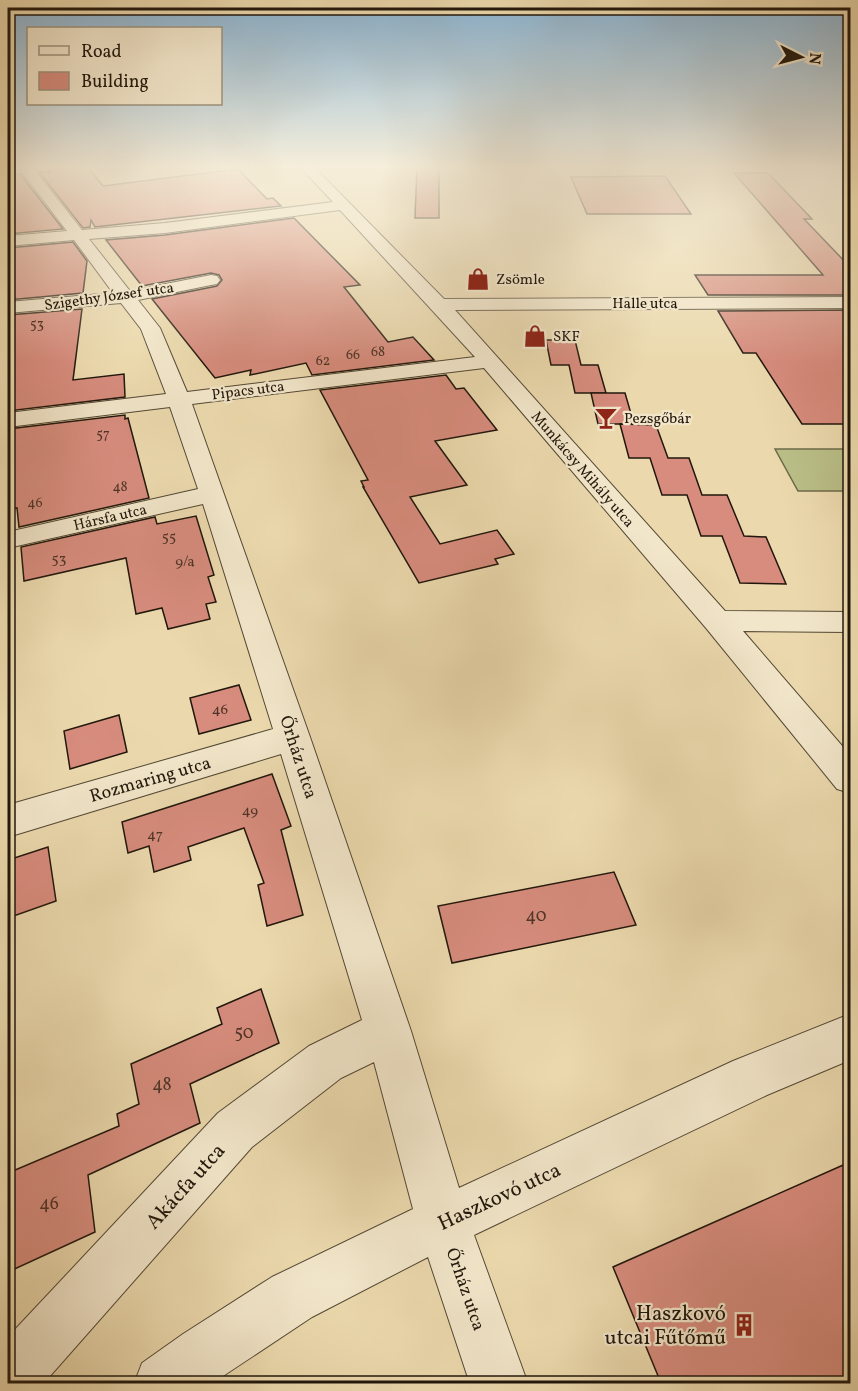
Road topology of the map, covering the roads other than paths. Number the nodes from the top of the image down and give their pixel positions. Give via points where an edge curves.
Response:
1 (75, 232) edge
2 (116, 232) edge
3 (370, 232) edge
4 (78, 235) junction
5 (8, 241) edge
6 (211, 280) dead end
7 (126, 297) junction
8 (850, 302) edge
9 (439, 305) junction
10 (8, 308) edge
11 (489, 361) junction
12 (178, 399) junction
13 (8, 420) edge
14 (212, 494) junction
15 (8, 540) edge
16 (717, 621) junction
17 (850, 622) edge
18 (293, 737) junction
19 (850, 779) edge
20 (8, 821) edge
21 (388, 1031) junction
22 (850, 1037) edge
23 (442, 1222) junction
24 (11, 1376) dead end
25 (164, 1383) edge
26 (500, 1383) edge

1 - 4 street, Őrház utca
2 - 4 street
3 - 9 street, Munkácsy Mihály utca
4 - 5 street
4 - 7 street, Őrház utca
6 - 7 street, Szigethy József utca
7 - 10 street, Szigethy József utca
7 - 12 street, Őrház utca via 153,334
8 - 9 street, Halle utca
9 - 11 street, Munkácsy Mihály utca
11 - 12 street, Pipacs utca
11 - 16 street, Munkácsy Mihály utca
12 - 13 street, Pipacs utca
12 - 14 street, Őrház utca
14 - 15 street, Hársfa utca
14 - 18 street, Őrház utca
16 - 17 street
16 - 19 street, Munkácsy Mihály utca
18 - 20 street, Rozmaring utca
18 - 21 street, Őrház utca
21 - 23 street, Őrház utca
21 - 24 street, Akácfa utca via 325,1062 235,1130
22 - 23 street, Haszkovó utca via 750,1078
23 - 25 street, Haszkovó utca via 292,1297
23 - 26 street, Őrház utca

